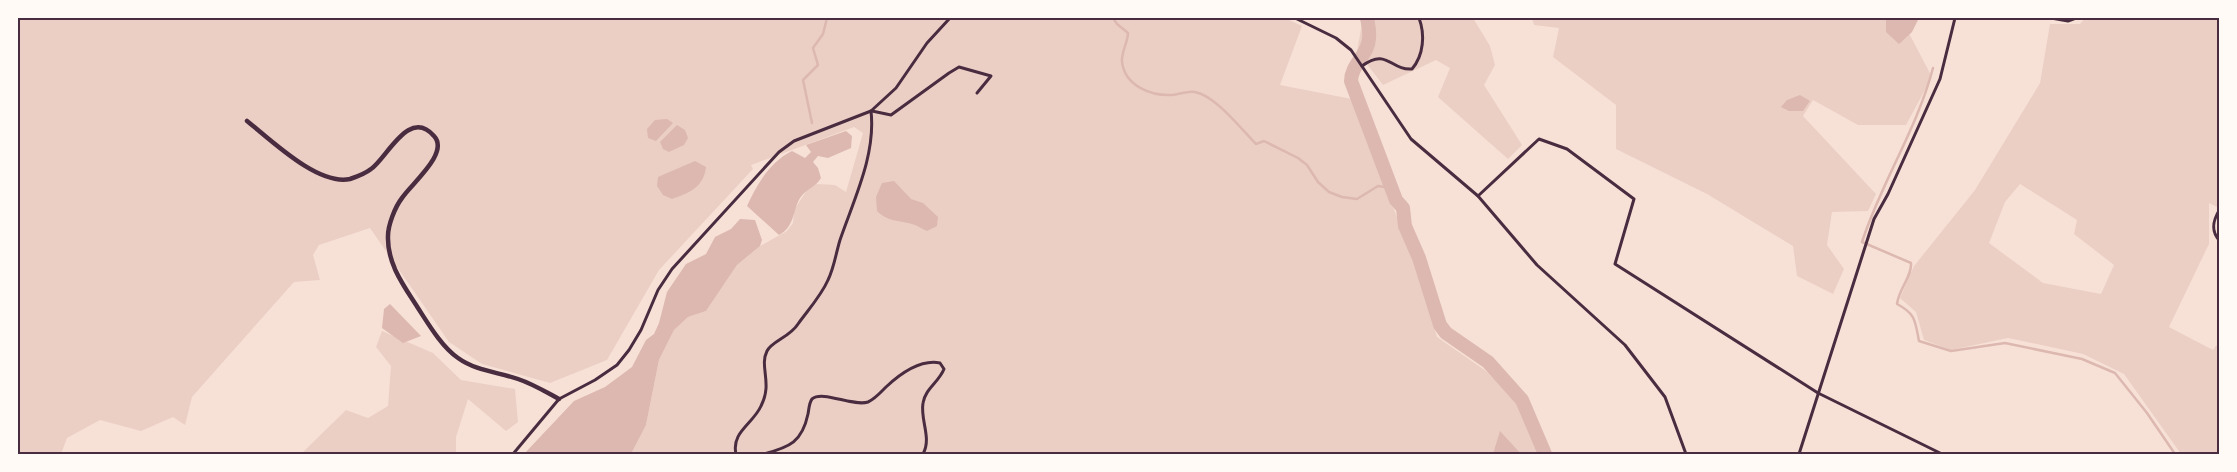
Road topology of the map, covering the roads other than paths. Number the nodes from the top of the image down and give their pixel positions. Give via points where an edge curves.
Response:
1 (950, 18) edge
2 (1295, 18) edge
3 (1420, 18) edge
4 (1955, 18) edge
5 (2051, 18) edge
6 (2076, 18) edge
7 (1362, 66) junction
8 (977, 93) dead end
9 (871, 111) junction
10 (247, 121) dead end
11 (1478, 196) junction
12 (2220, 209) edge
13 (2220, 241) edge
14 (1818, 393) junction
15 (559, 399) junction
16 (513, 454) edge
17 (736, 454) edge
18 (764, 454) edge
19 (923, 454) edge
20 (1686, 454) edge
21 (1799, 454) edge
22 (1942, 454) edge

1 - 9 street via 927,43 896,88
2 - 7 street via 1336,38 1351,50
3 - 7 street via 1424,37 1412,69 1380,58
4 - 14 street via 1940,79 1874,219
5 - 6 street via 2068,21
7 - 11 street via 1411,139
8 - 9 street via 991,76 959,67 891,114
9 - 15 street via 794,141 778,152 672,269 658,290 641,330 617,365
9 - 17 street via 873,128 865,166 829,280 794,330 770,346 764,361 767,394 736,440
10 - 15 street via 310,169 328,177 350,179 372,169 403,133 413,128 428,130 436,138 438,148 434,160 401,198 388,235 390,257 398,276 431,328 456,357 472,367 519,379
11 - 14 street via 1539,139 1567,149 1634,199 1615,264
11 - 20 street via 1537,265 1625,346 1647,372 1665,397
12 - 13 street via 2213,223 2213,232
14 - 21 street
14 - 22 street
15 - 16 street
18 - 19 street via 793,444 801,435 814,398 821,396 859,404 869,402 907,370 932,361 940,363 944,369 923,400 921,411 927,448

